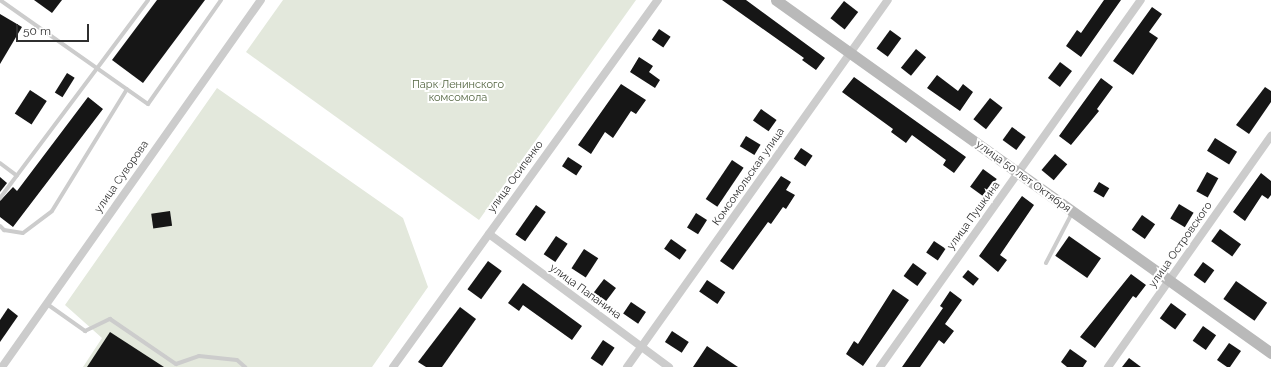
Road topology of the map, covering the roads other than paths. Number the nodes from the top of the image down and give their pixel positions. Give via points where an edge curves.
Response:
1 (0, 0) edge
2 (148, 0) edge
3 (221, 0) edge
4 (261, 0) edge
5 (658, 0) edge
6 (776, 0) edge
7 (888, 0) edge
8 (1141, 0) edge
9 (851, 52) junction
10 (98, 68) junction
11 (127, 89) junction
12 (1271, 136) edge
13 (0, 163) edge
14 (1018, 173) junction
15 (17, 176) junction
16 (0, 198) edge
17 (1072, 212) junction
18 (0, 226) edge
19 (489, 234) junction
20 (1046, 262) dead end
21 (1169, 282) junction
22 (46, 304) junction
23 (642, 347) junction
24 (1271, 353) edge
25 (4, 364) edge
26 (245, 367) edge
27 (393, 367) edge
28 (627, 367) edge
29 (669, 367) edge
30 (880, 367) edge
31 (1108, 367) edge

1 - 10 lane
2 - 10 lane
3 - 11 lane via 148,104
4 - 22 street, улица Суворова
5 - 19 street, улица Осипенко
6 - 9 street, улица 50 лет Октября
7 - 9 street, Комсомольская улица
8 - 14 street, улица Пушкина
9 - 14 street, улица 50 лет Октября
9 - 23 street, Комсомольская улица
10 - 11 lane
10 - 15 lane
11 - 18 lane via 52,211 23,233 4,230
12 - 21 street, улица Островского
13 - 15 lane
14 - 17 street, улица 50 лет Октября
14 - 30 street, улица Пушкина
15 - 16 lane
17 - 20 lane
17 - 21 street, улица 50 лет Октября
19 - 23 street, улица Папанина
19 - 27 street, улица Осипенко
21 - 24 street, улица 50 лет Октября
21 - 31 street, улица Островского
22 - 25 street, улица Суворова
22 - 26 lane via 85,331 110,319 176,364 199,356 237,360
23 - 28 street, Комсомольская улица
23 - 29 street, улица Папанина

